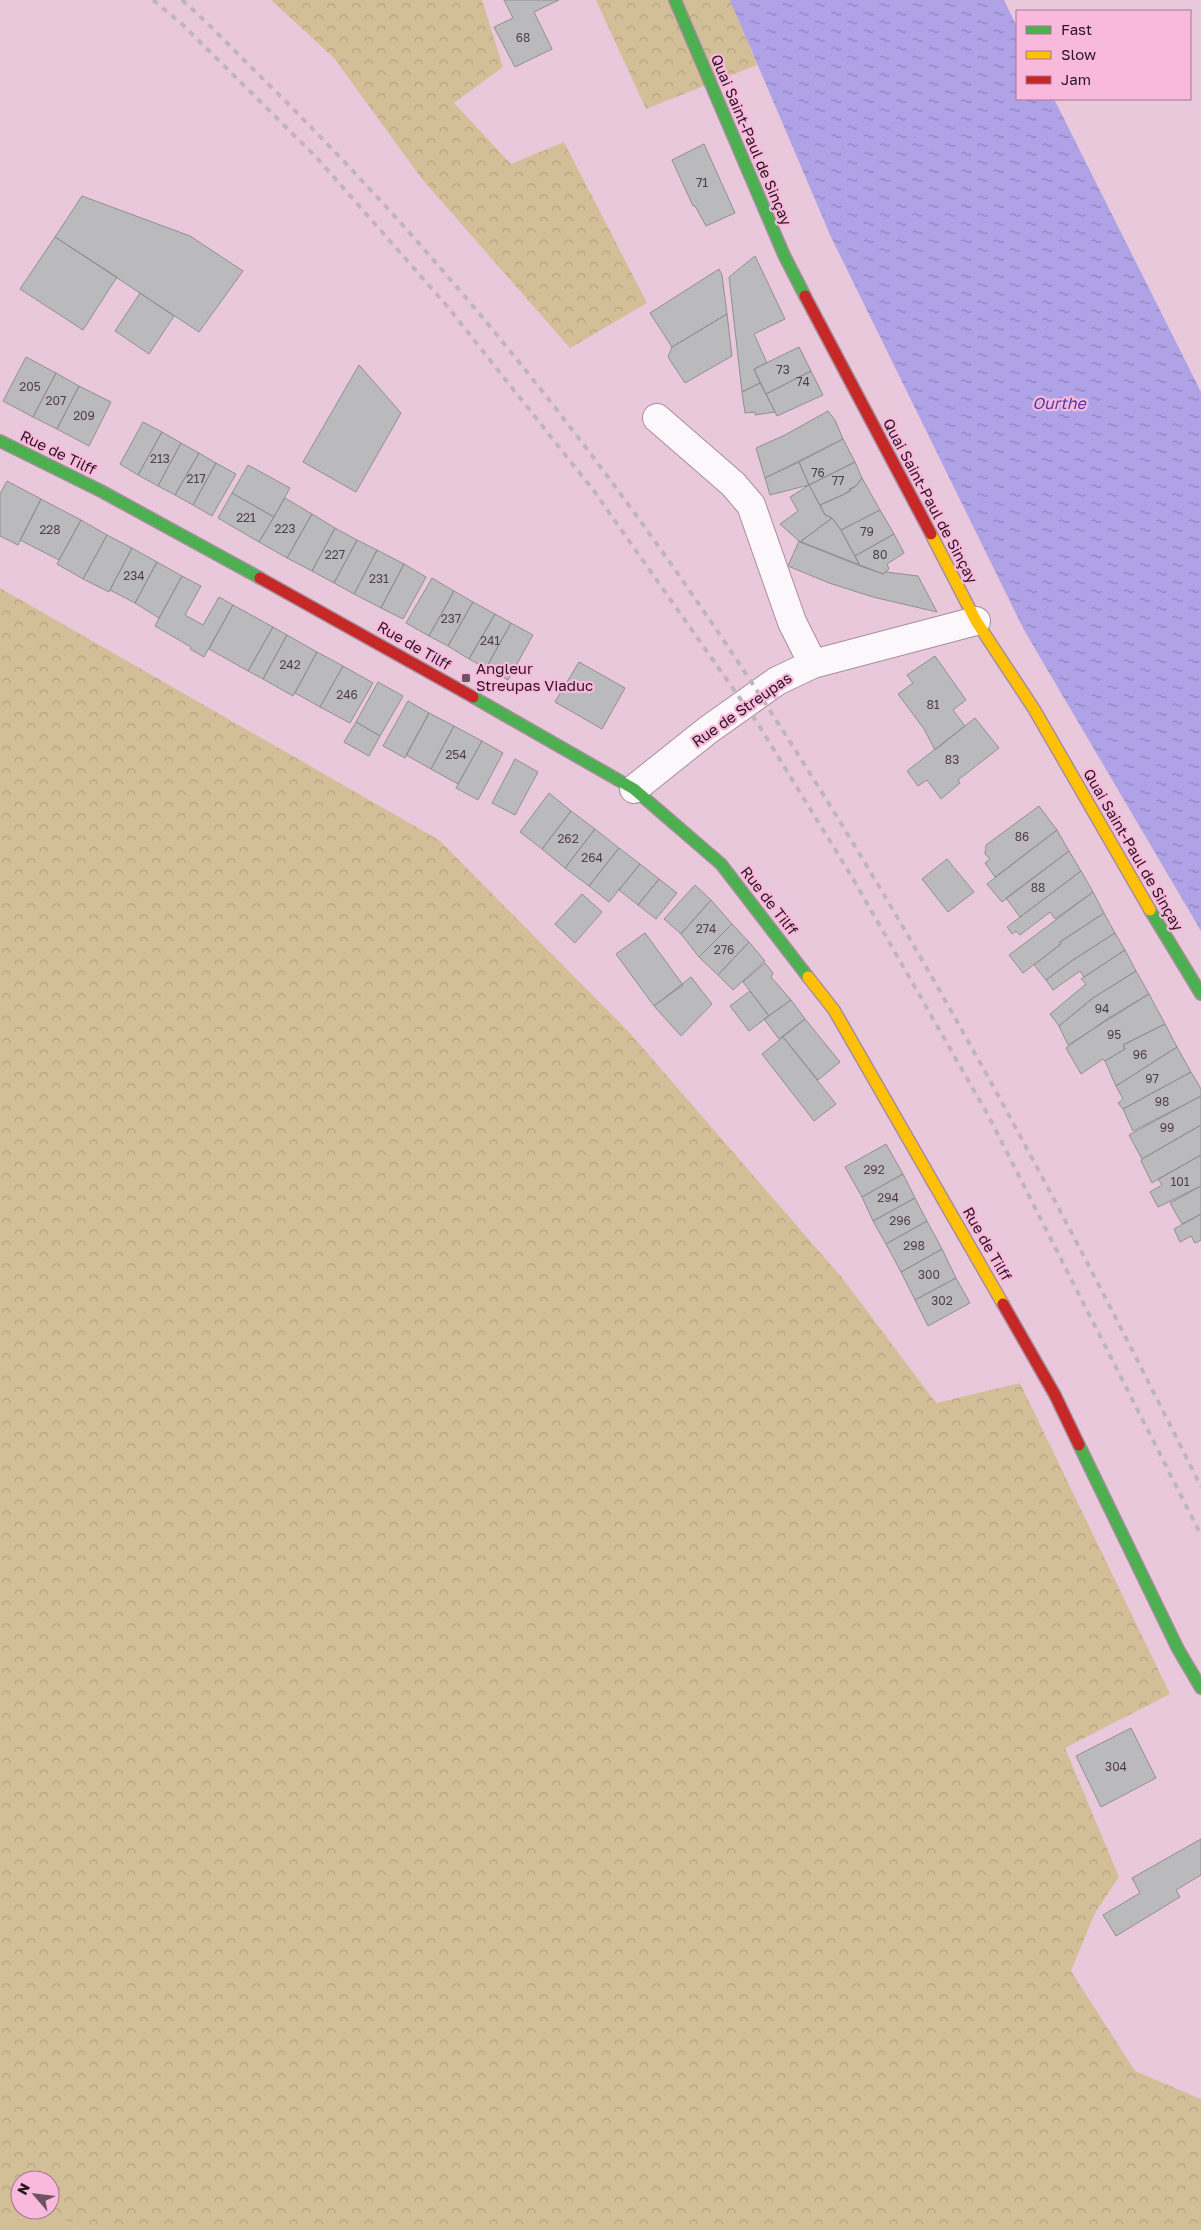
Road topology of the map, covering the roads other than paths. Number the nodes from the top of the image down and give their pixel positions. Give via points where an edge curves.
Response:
1 (675, 0) edge
2 (657, 418) dead end
3 (0, 440) edge
4 (976, 620) junction
5 (812, 664) junction
6 (634, 789) junction
7 (1201, 994) edge
8 (1201, 1688) edge

1 - 4 main road, Quai Saint-Paul de Sinçay via 784,255
2 - 5 street via 733,484 752,505 792,622
3 - 6 main road, Rue de Tilff via 101,491 360,633
4 - 5 street, Rue de Streupas
4 - 7 main road, Quai Saint-Paul de Sinçay via 1034,709
5 - 6 street, Rue de Streupas via 777,682 716,724
6 - 8 main road, Rue de Tilff via 721,864 834,1010 1054,1395 1178,1649

